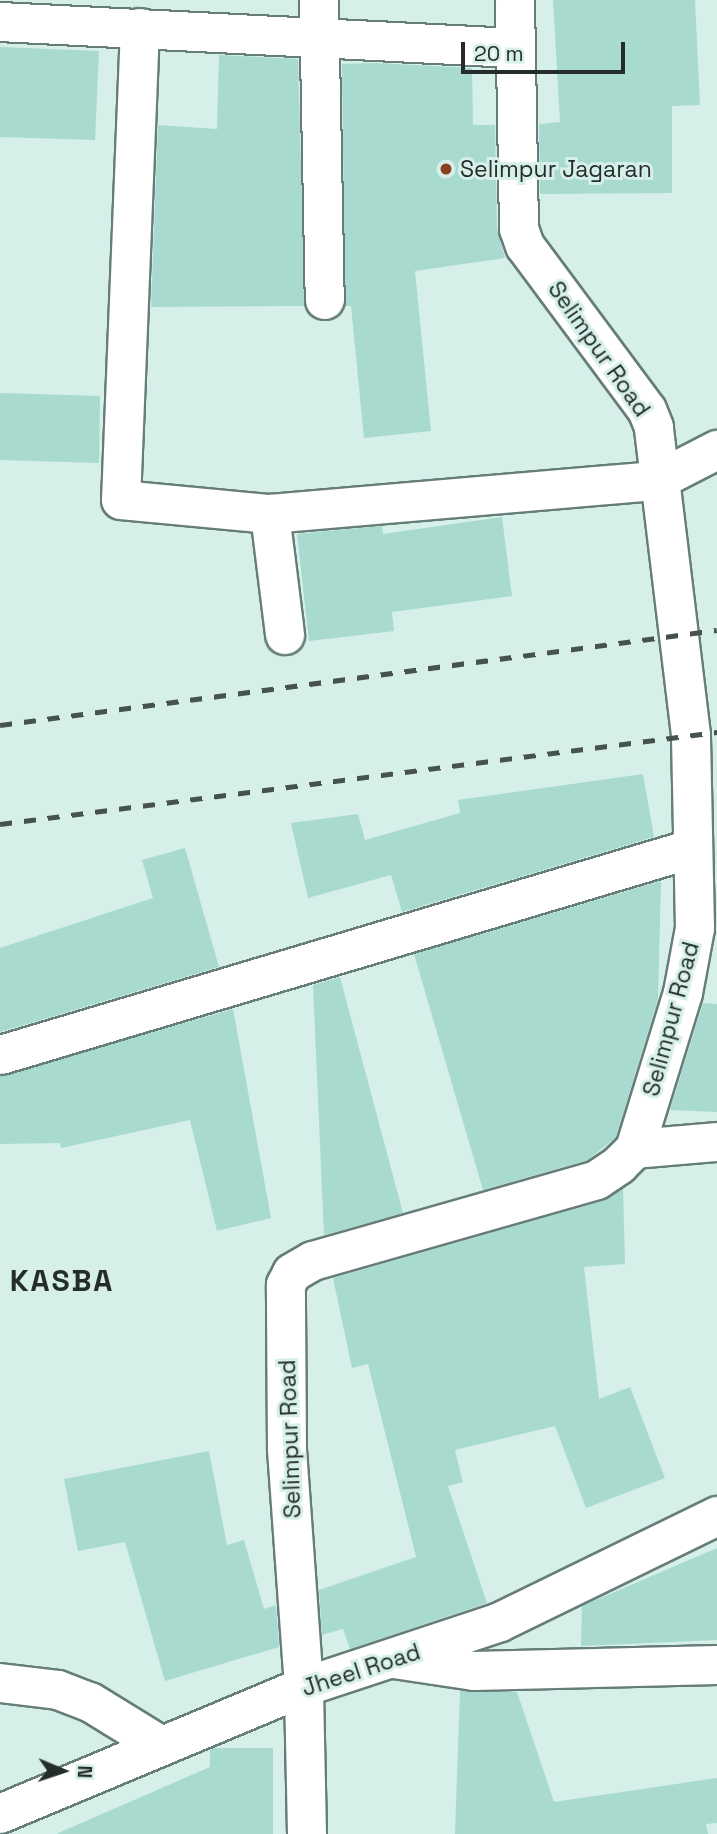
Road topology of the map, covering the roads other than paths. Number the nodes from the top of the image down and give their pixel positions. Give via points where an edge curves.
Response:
1 (319, 0) edge
2 (515, 0) edge
3 (0, 22) edge
4 (140, 29) junction
5 (322, 38) junction
6 (514, 48) junction
7 (325, 300) dead end
8 (717, 450) edge
9 (657, 481) junction
10 (270, 514) junction
11 (285, 635) dead end
12 (691, 849) junction
13 (700, 994) edge
14 (1, 1055) edge
15 (717, 1142) edge
16 (635, 1149) junction
17 (717, 1516) edge
18 (394, 1659) junction
19 (717, 1665) edge
20 (0, 1683) edge
21 (304, 1688) junction
22 (160, 1745) junction
23 (0, 1814) edge
24 (307, 1834) edge

1 - 5 street
2 - 6 street, Selimpur Road
3 - 4 street
4 - 5 street
4 - 10 street via 121,500
5 - 6 street
5 - 7 street
6 - 9 street, Selimpur Road via 519,229 525,246 647,410 654,427
8 - 9 street
9 - 10 street
9 - 12 street, Selimpur Road via 683,646 691,735
10 - 11 street
12 - 13 street, Selimpur Road
12 - 14 street
13 - 16 street, Selimpur Road
15 - 16 street
16 - 21 street, Selimpur Road via 597,1180 313,1261 292,1273 286,1285 288,1448
17 - 18 street, Jheel Road via 500,1622
18 - 19 street via 474,1671
18 - 21 street, Jheel Road
20 - 22 street via 58,1690 90,1702
21 - 22 street, Jheel Road
21 - 24 street, Selimpur Road
22 - 23 street, Jheel Road

